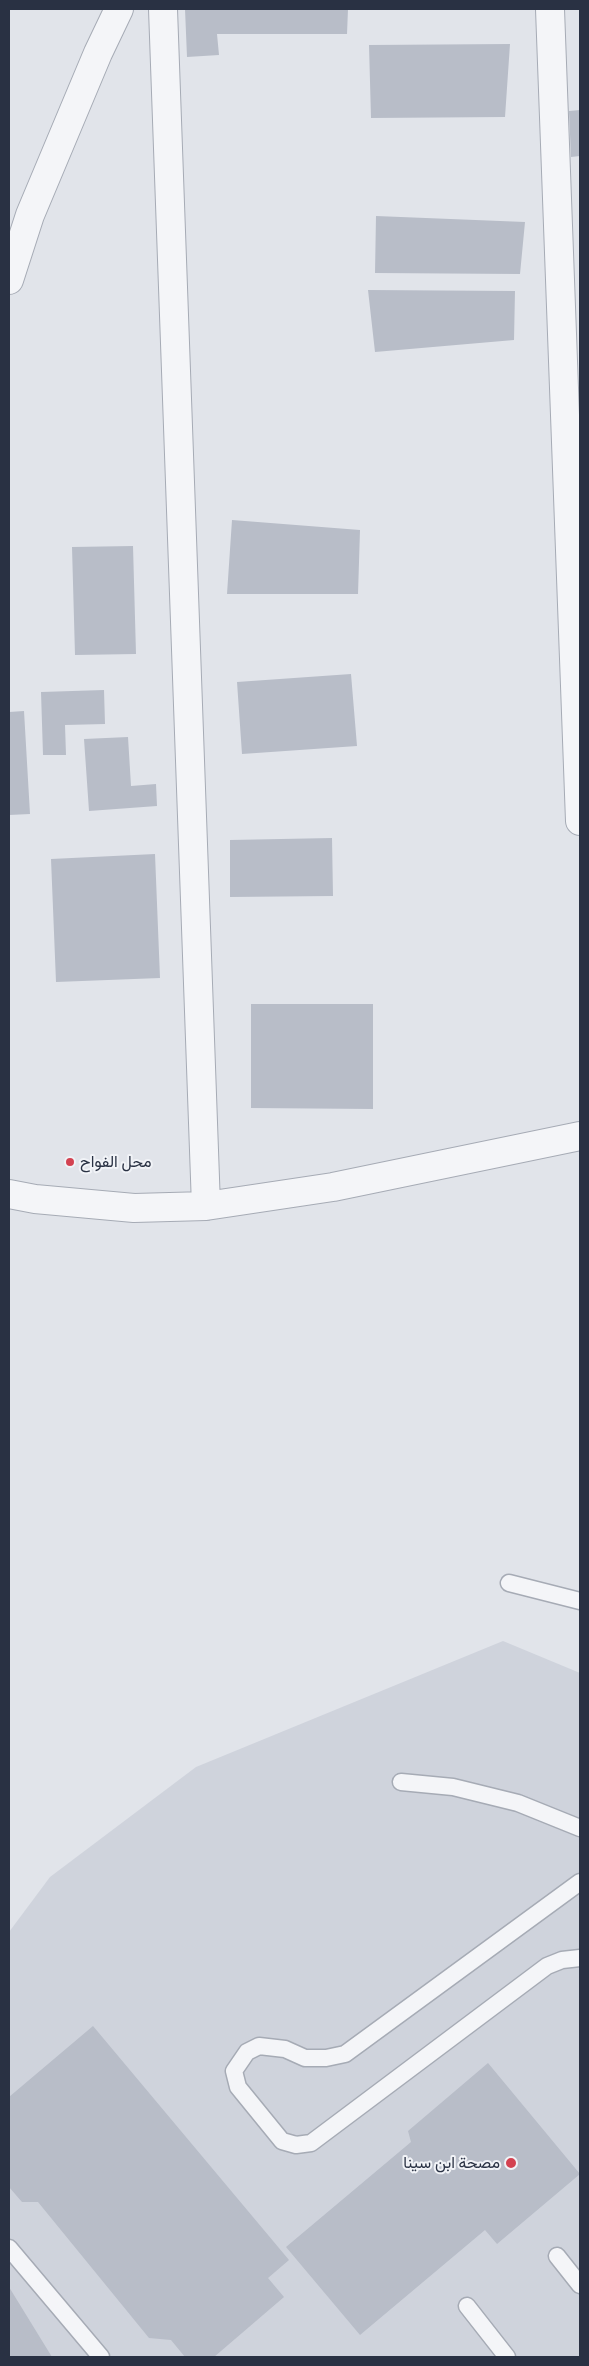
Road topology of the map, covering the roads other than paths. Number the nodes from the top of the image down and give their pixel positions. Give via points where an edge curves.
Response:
1 (119, 9) edge
2 (163, 9) edge
3 (550, 9) edge
4 (557, 9) edge
5 (9, 280) edge
6 (580, 821) edge
7 (580, 1136) edge
8 (9, 1194) edge
9 (206, 1206) junction
10 (509, 1583) dead end
11 (580, 1601) edge
12 (401, 1782) dead end
13 (580, 1828) edge
14 (580, 1882) edge
15 (580, 1958) edge
16 (9, 2248) edge
17 (557, 2256) dead end
18 (580, 2286) edge
19 (466, 2306) dead end
20 (101, 2357) edge
21 (507, 2357) edge

1 - 5 street via 30,215
2 - 9 street
3 - 4 street
3 - 6 street
7 - 9 street via 333,1187
8 - 9 street via 134,1208
10 - 11 lane
12 - 13 lane via 453,1788 518,1803
14 - 15 lane via 345,2054 305,2058 285,2049 259,2046 247,2052 234,2071 238,2087 282,2141 296,2146 311,2143 548,1966
16 - 20 lane
17 - 18 lane
19 - 21 lane

